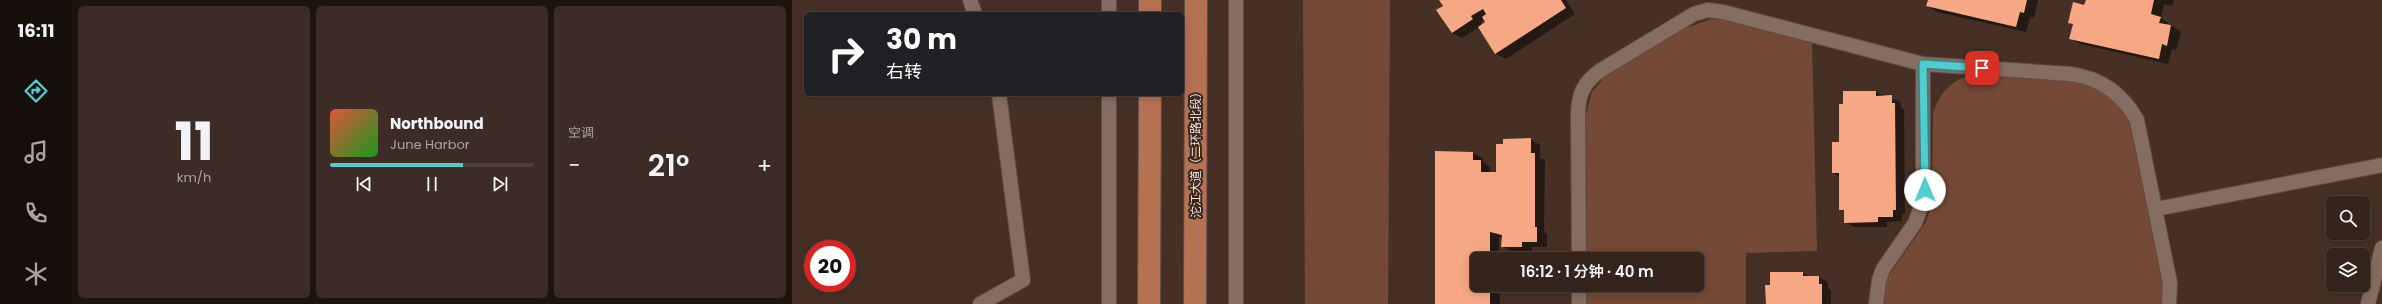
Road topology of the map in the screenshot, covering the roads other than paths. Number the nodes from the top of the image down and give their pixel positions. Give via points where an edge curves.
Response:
1 (970, 0) edge
2 (1110, 0) edge
3 (1150, 0) edge
4 (1196, 0) edge
5 (1236, 0) edge
6 (975, 12) edge
7 (1110, 12) edge
8 (1150, 12) edge
9 (1923, 64) junction
10 (999, 96) edge
11 (1109, 96) edge
12 (1150, 96) edge
13 (2382, 165) edge
14 (2156, 209) junction
15 (2382, 248) edge
16 (1578, 252) edge
17 (1579, 292) edge
18 (980, 304) edge
19 (1109, 304) edge
20 (1149, 304) edge
21 (1195, 304) edge
22 (1236, 304) edge
23 (1579, 304) edge
24 (1876, 304) edge
25 (2169, 304) edge
26 (2368, 304) edge

1 - 6 lane
2 - 7 lane
3 - 8 highway
4 - 21 highway, 沱江大道（二环路北段）
5 - 22 lane
9 - 14 lane via 2070,74 2088,77 2105,85 2123,100 2137,120
9 - 16 lane via 1723,12 1708,10 1694,14 1601,70 1591,77 1583,88 1578,102
9 - 24 lane via 1923,201 1915,223 1883,270
10 - 18 lane via 1024,280
11 - 19 lane
12 - 20 highway
13 - 14 lane
14 - 25 lane via 2170,283
15 - 26 lane
17 - 23 lane

